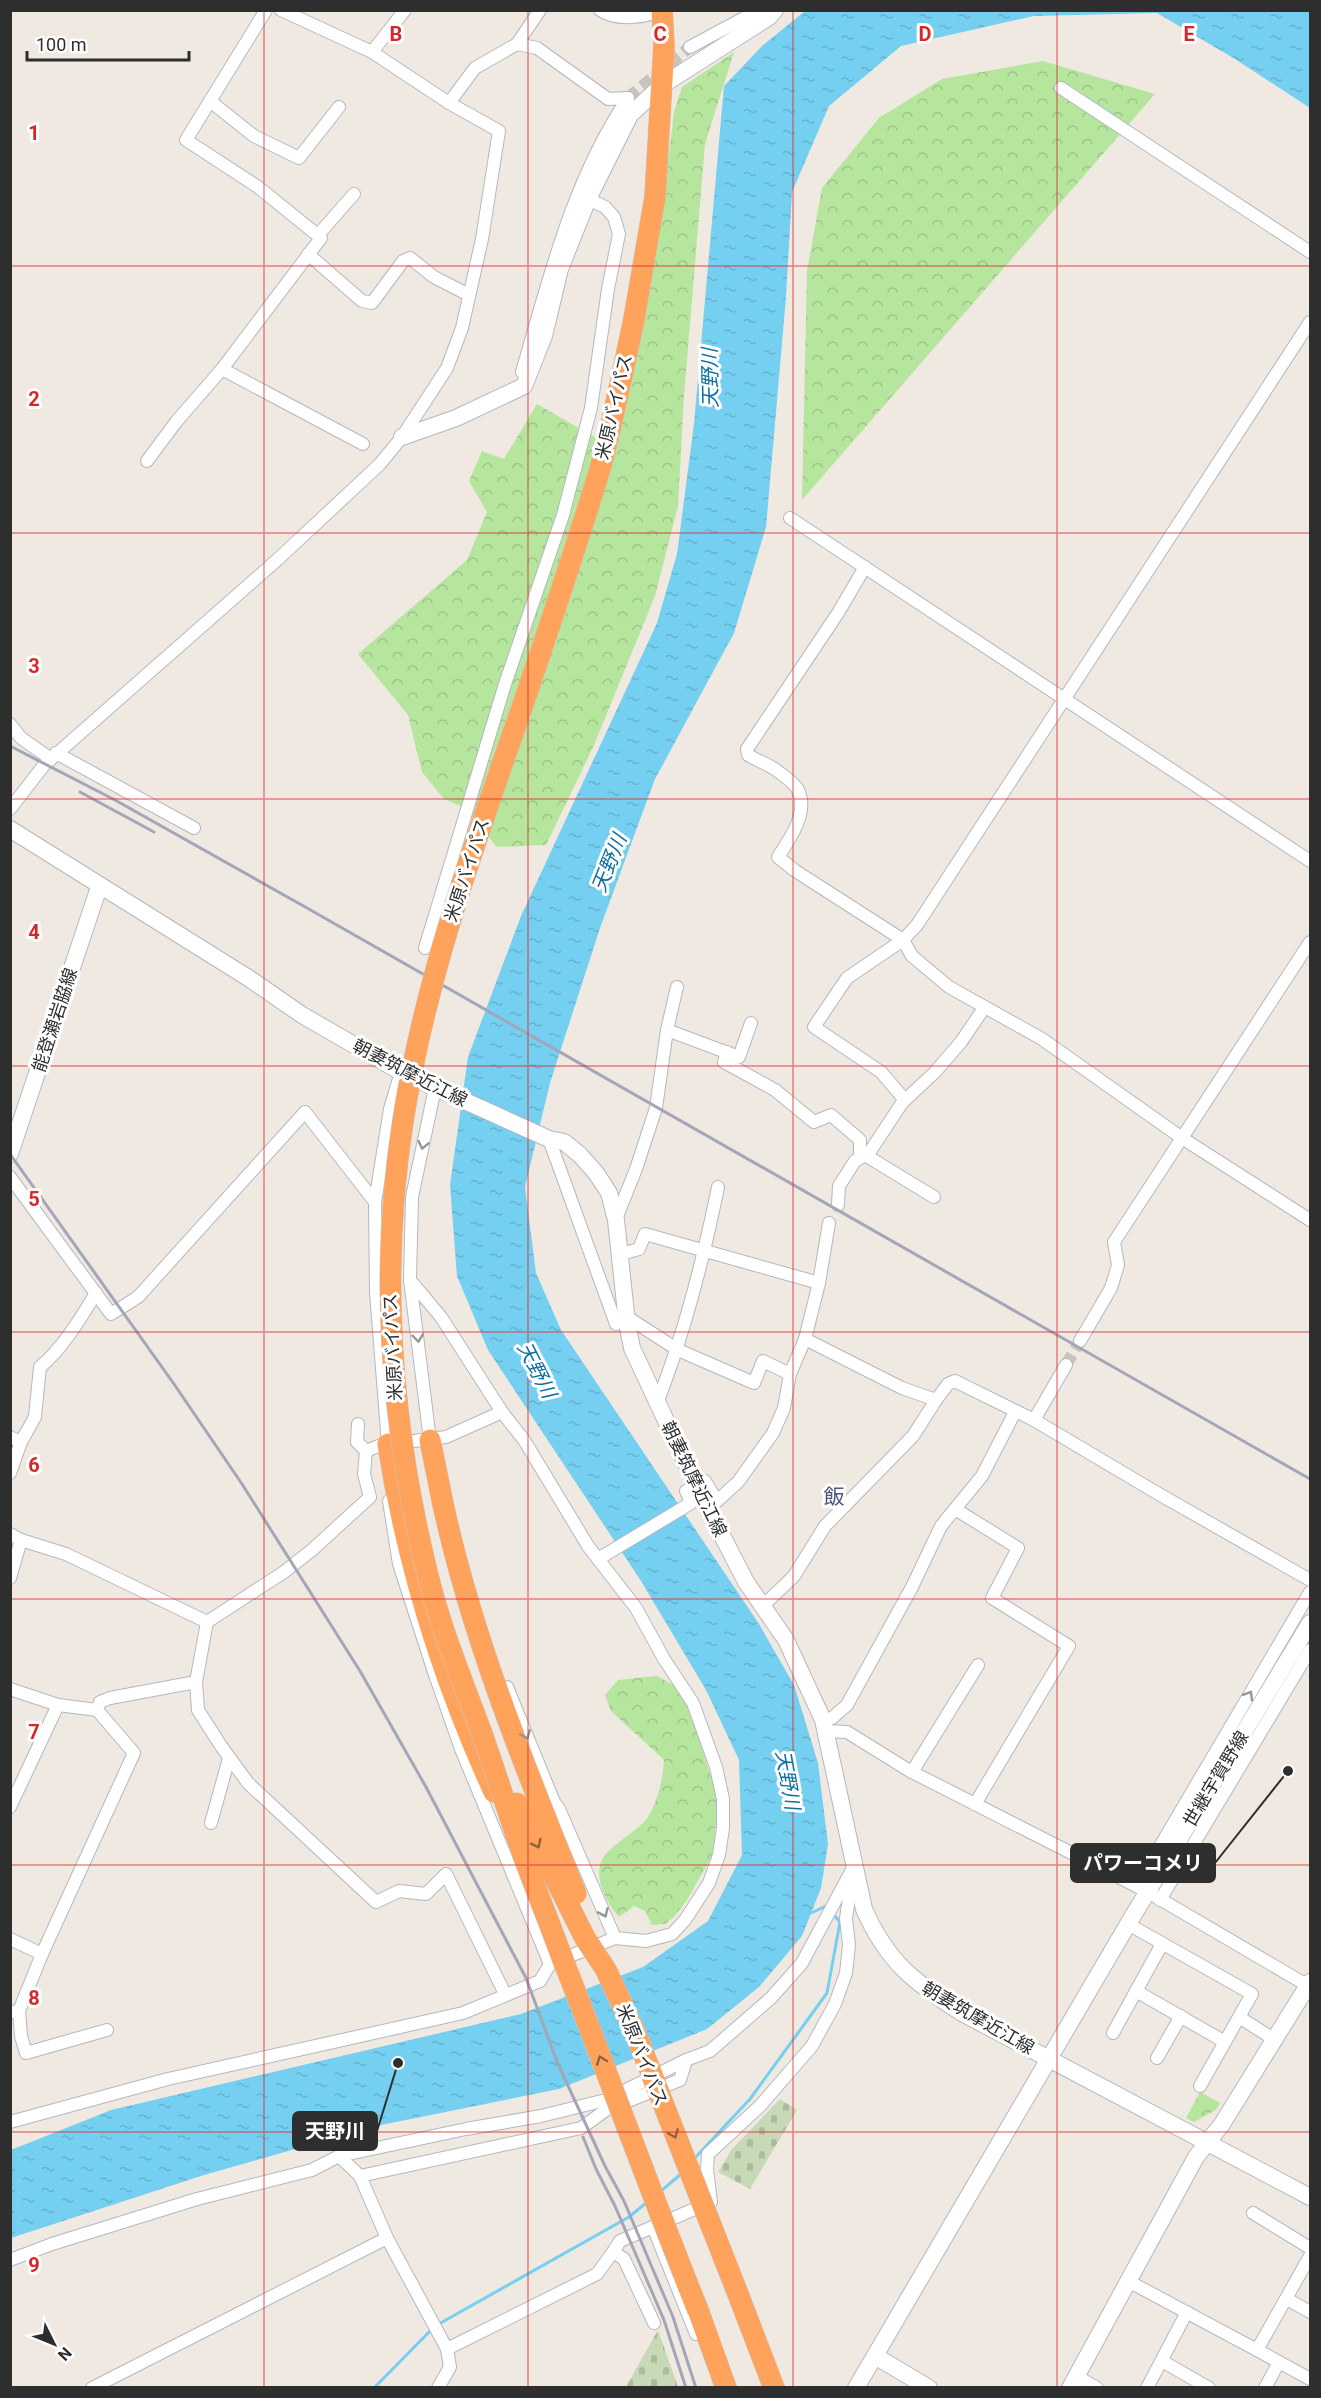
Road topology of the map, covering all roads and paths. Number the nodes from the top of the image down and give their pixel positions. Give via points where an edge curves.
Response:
1 (266, 10) edge
2 (281, 10) edge
3 (405, 10) edge
4 (540, 10) edge
5 (600, 10) edge
6 (662, 10) edge
7 (759, 10) edge
8 (776, 10) edge
9 (517, 44) junction
10 (690, 47) tunnel mouth
11 (372, 52) junction
12 (661, 86) junction
13 (1060, 88) dead end
14 (210, 101) junction
15 (449, 103) junction
16 (339, 107) dead end
17 (354, 194) dead end
18 (588, 199) junction
19 (318, 235) junction
20 (1311, 252) edge
21 (308, 254) junction
22 (469, 295) junction
23 (1311, 322) edge
24 (222, 369) junction
25 (524, 386) junction
26 (402, 437) junction
27 (363, 444) dead end
28 (147, 461) dead end
29 (790, 518) dead end
30 (865, 567) junction
31 (1066, 698) junction
32 (10, 724) edge
33 (53, 756) junction
34 (10, 809) edge
35 (194, 828) dead end
36 (10, 829) edge
37 (1311, 861) edge
38 (99, 887) junction
39 (903, 940) junction
40 (1311, 942) edge
41 (425, 948) dead end
42 (677, 987) dead end
43 (984, 1008) junction
44 (751, 1023) dead end
45 (667, 1030) junction
46 (727, 1052) junction
47 (401, 1072) junction
48 (442, 1090) junction
49 (905, 1100) junction
50 (544, 1137) junction
51 (1182, 1138) junction
52 (10, 1154) edge
53 (862, 1157) junction
54 (10, 1177) edge
55 (718, 1187) dead end
56 (934, 1197) dead end
57 (375, 1202) junction
58 (838, 1204) dead end
59 (616, 1220) junction
60 (1311, 1220) edge
61 (829, 1223) dead end
62 (704, 1252) junction
63 (618, 1255) junction
64 (410, 1280) junction
65 (819, 1283) junction
66 (96, 1293) junction
67 (627, 1317) junction
68 (805, 1340) junction
69 (1080, 1341) tunnel mouth
70 (678, 1350) junction
71 (1066, 1365) tunnel mouth
72 (790, 1374) junction
73 (936, 1400) junction
74 (657, 1403) junction
75 (502, 1412) junction
76 (1015, 1412) junction
77 (1034, 1420) junction
78 (358, 1424) dead end
79 (16, 1439) edge
80 (434, 1439) junction
81 (385, 1445) junction
82 (366, 1451) junction
83 (10, 1473) edge
84 (696, 1485) junction
85 (955, 1509) junction
86 (16, 1537) edge
87 (603, 1556) junction
88 (10, 1578) edge
89 (1311, 1580) edge
90 (1311, 1592) edge
91 (763, 1606) junction
92 (207, 1622) junction
93 (1311, 1623) edge
94 (1311, 1650) edge
95 (978, 1665) dead end
96 (196, 1682) junction
97 (10, 1689) edge
98 (58, 1705) junction
99 (97, 1710) junction
100 (825, 1726) junction
101 (482, 1736) junction
102 (229, 1758) junction
103 (912, 1772) junction
104 (975, 1804) junction
105 (10, 1807) edge
106 (211, 1823) dead end
107 (523, 1855) junction
108 (854, 1866) junction
109 (1148, 1893) junction
110 (1128, 1924) junction
111 (615, 1938) junction
112 (10, 1940) edge
113 (1162, 1944) junction
114 (42, 1954) junction
115 (550, 1964) junction
116 (606, 1970) junction
117 (1310, 1985) edge
118 (1136, 1990) junction
119 (505, 1994) junction
120 (15, 2012) edge
121 (1181, 2016) junction
122 (1239, 2017) junction
123 (107, 2030) dead end
124 (1113, 2033) dead end
125 (1275, 2040) junction
126 (1225, 2042) junction
127 (1049, 2058) junction
128 (1157, 2058) dead end
129 (686, 2060) junction
130 (1200, 2085) dead end
131 (10, 2122) edge
132 (1207, 2142) junction
133 (339, 2156) junction
134 (360, 2176) junction
135 (1311, 2197) edge
136 (711, 2202) junction
137 (1253, 2213) dead end
138 (653, 2227) junction
139 (387, 2238) junction
140 (1311, 2248) edge
141 (613, 2252) junction
142 (1311, 2256) edge
143 (10, 2260) edge
144 (1128, 2281) junction
145 (1287, 2299) junction
146 (1187, 2312) junction
147 (1311, 2312) edge
148 (654, 2323) dead end
149 (447, 2349) junction
150 (1257, 2350) junction
151 (875, 2356) junction
152 (1162, 2361) junction
153 (1279, 2362) junction
154 (1311, 2379) edge
155 (1073, 2382) edge
156 (92, 2388) edge
157 (438, 2388) edge
158 (717, 2388) edge
159 (726, 2388) edge
160 (774, 2388) edge
161 (782, 2388) edge
162 (856, 2388) edge
163 (929, 2388) edge
164 (1097, 2388) edge
165 (1147, 2388) edge
166 (1209, 2388) edge
167 (1265, 2388) edge

1 - 14 street
2 - 11 street
3 - 11 street
4 - 9 street
5 - 6 street via 609,16 650,16
6 - 12 highway, 米原バイパス
7 - 10 street
8 - 12 main road
9 - 15 street via 476,68
9 - 25 street via 537,48 608,99 628,98 586,174 521,375
11 - 15 street
12 - 18 main road via 630,115
12 - 101 highway, 米原バイパス, bridge via 655,197 634,319 600,468 468,861 432,984 403,1121 395,1186 389,1260 390,1336 406,1471 428,1579
13 - 20 street
14 - 16 street via 254,136 299,158
14 - 19 street via 186,140 258,187
15 - 22 street via 499,131
17 - 19 street
18 - 25 main road via 560,269 544,336
18 - 41 street via 605,207 614,217 619,234 591,408 563,515 505,684
19 - 21 street via 321,238
21 - 22 street via 362,301 372,303 403,261 410,258 434,277
21 - 24 street
22 - 26 street via 447,368
23 - 31 street
24 - 27 street
24 - 28 street
25 - 26 main road via 456,418
26 - 33 street via 380,464 277,560
29 - 30 street
30 - 31 street
30 - 39 street via 747,749 748,755 772,767 798,788 798,819 778,856
31 - 37 street
31 - 39 street via 917,925
32 - 33 street via 21,738
33 - 34 street
33 - 35 street
36 - 38 main road, 朝妻筑摩近江線
38 - 47 main road, 朝妻筑摩近江線 via 302,1015
38 - 52 main road, 能登瀬岩脇線
39 - 43 street via 912,956 934,975
39 - 49 street via 847,978 814,1027 881,1071
40 - 51 street
42 - 45 street
43 - 49 street via 961,1042
43 - 51 street via 1042,1039
44 - 46 street via 739,1056
45 - 46 street
45 - 59 street via 656,1108
46 - 53 street via 724,1062 775,1090 814,1122 831,1115 860,1140
47 - 48 main road, 朝妻筑摩近江線
47 - 57 street
48 - 50 main road, 朝妻筑摩近江線
48 -> 64 street via 412,1197
49 - 53 street
50 - 59 main road, 朝妻筑摩近江線 via 564,1142 596,1173 609,1193
50 - 67 street via 616,1324
51 - 60 street
51 - 69 street via 1114,1242 1118,1265 1111,1288
53 - 56 street
53 - 58 street via 839,1186
54 - 66 street
55 - 62 street
57 - 66 street via 305,1113 138,1297 111,1314
57 - 81 street
59 - 63 main road, 朝妻筑摩近江線
61 - 65 street
62 - 63 street via 645,1234 639,1249
62 - 65 street
62 - 70 street
63 - 67 main road, 朝妻筑摩近江線
64 - 75 street via 441,1317
64 -> 80 street
65 - 68 street
66 - 79 street via 68,1335 40,1367 35,1417
67 - 70 street
67 - 74 main road, 朝妻筑摩近江線 via 632,1348
68 - 72 street
68 - 73 street via 902,1388
70 - 72 street via 753,1383 763,1361
70 - 74 street
71 - 77 street
72 - 84 street via 784,1408 773,1433 738,1482 717,1501 705,1481
73 - 76 street via 955,1381
73 - 91 street via 913,1436 825,1526 794,1576
74 - 84 main road, 朝妻筑摩近江線
75 - 80 street
75 - 87 street via 524,1440 588,1546
76 - 77 street
76 - 85 street via 982,1476
77 - 89 street
78 - 82 street via 357,1442
79 - 83 street
80 - 81 street
80 -> 111 street via 464,1561 496,1661
80 - 116 highway, bridge via 456,1564 487,1664
81 - 82 street
81 - 107 highway, bridge via 418,1588 445,1674
81 - 115 street via 399,1564 461,1749
82 - 92 street via 364,1474 370,1497 284,1572
84 - 87 street via 686,1491 691,1503
84 - 91 main road, 朝妻筑摩近江線 via 746,1582
85 - 100 street via 941,1526 847,1706
85 - 104 street via 1018,1548 992,1598 1069,1646
86 - 88 street
86 - 92 street via 66,1554
87 - 111 street via 693,1704 723,1799 719,1855 709,1883 685,1920 672,1934 662,1938
109 -> 90 street via 1137,1866 1159,1848
91 - 100 main road, 朝妻筑摩近江線 via 786,1640
92 - 96 street
93 - 109 main road, 世継宇賀野線
94 - 109 street
95 - 103 street
96 - 99 street via 110,1698 100,1702
96 - 102 street via 198,1710
97 - 98 street
98 - 99 street
98 - 105 street
99 - 114 street via 134,1753
100 - 103 street via 847,1732
100 - 108 main road, 朝妻筑摩近江線
101 - 107 highway, 米原バイパス, bridge
101 -> 116 highway, 米原バイパス, bridge via 585,1938
102 - 106 street
102 - 119 street via 248,1782 376,1902 399,1891 426,1894 446,1874
103 - 104 street
104 - 109 street
159 -> 107 highway, 米原バイパス, bridge
108 - 127 main road, 朝妻筑摩近江線 via 864,1909 876,1937 899,1966 919,1985 962,2013
108 - 129 street via 802,1963 771,1998 710,2051
108 - 136 street via 846,1918 846,1973 835,2004 812,2046 760,2106 708,2154
109 - 110 main road, 世継宇賀野線
109 - 117 street
110 - 113 street
110 - 127 main road, 世継宇賀野線
111 - 115 street
112 - 114 street
113 - 118 street
113 - 122 street via 1252,1994
114 - 120 street
115 - 119 street via 540,1981
116 -> 160 highway, 米原バイパス, bridge via 635,2032
117 - 125 main road
118 - 121 street
118 - 124 street
119 - 131 street via 463,2013 168,2079
120 - 123 street via 26,2053
121 - 126 street
121 - 128 street
122 - 125 street
122 - 126 street
125 - 132 main road
126 - 130 street
127 - 132 main road, 朝妻筑摩近江線
127 - 151 main road, 世継宇賀野線
129 - 133 street via 606,2100
129 - 134 street via 680,2080 606,2110 581,2128
132 - 135 main road, 朝妻筑摩近江線
132 - 144 main road
133 - 134 street
133 - 143 street via 312,2170 197,2199
134 - 139 street
136 - 138 street
136 - 161 street
137 - 140 street
138 - 141 street via 621,2241
138 - 158 street
139 - 149 street
139 - 156 street
141 - 148 street via 624,2259
141 - 149 street via 597,2274
142 - 145 street
144 - 146 street
144 - 155 main road
145 - 147 street
145 - 150 street
146 - 150 street
146 - 152 street
149 - 157 street via 450,2367
150 - 153 street
151 - 162 main road, 世継宇賀野線
151 - 163 main road
152 - 165 street
152 - 166 street
153 - 154 street
153 - 167 street
155 - 164 street

